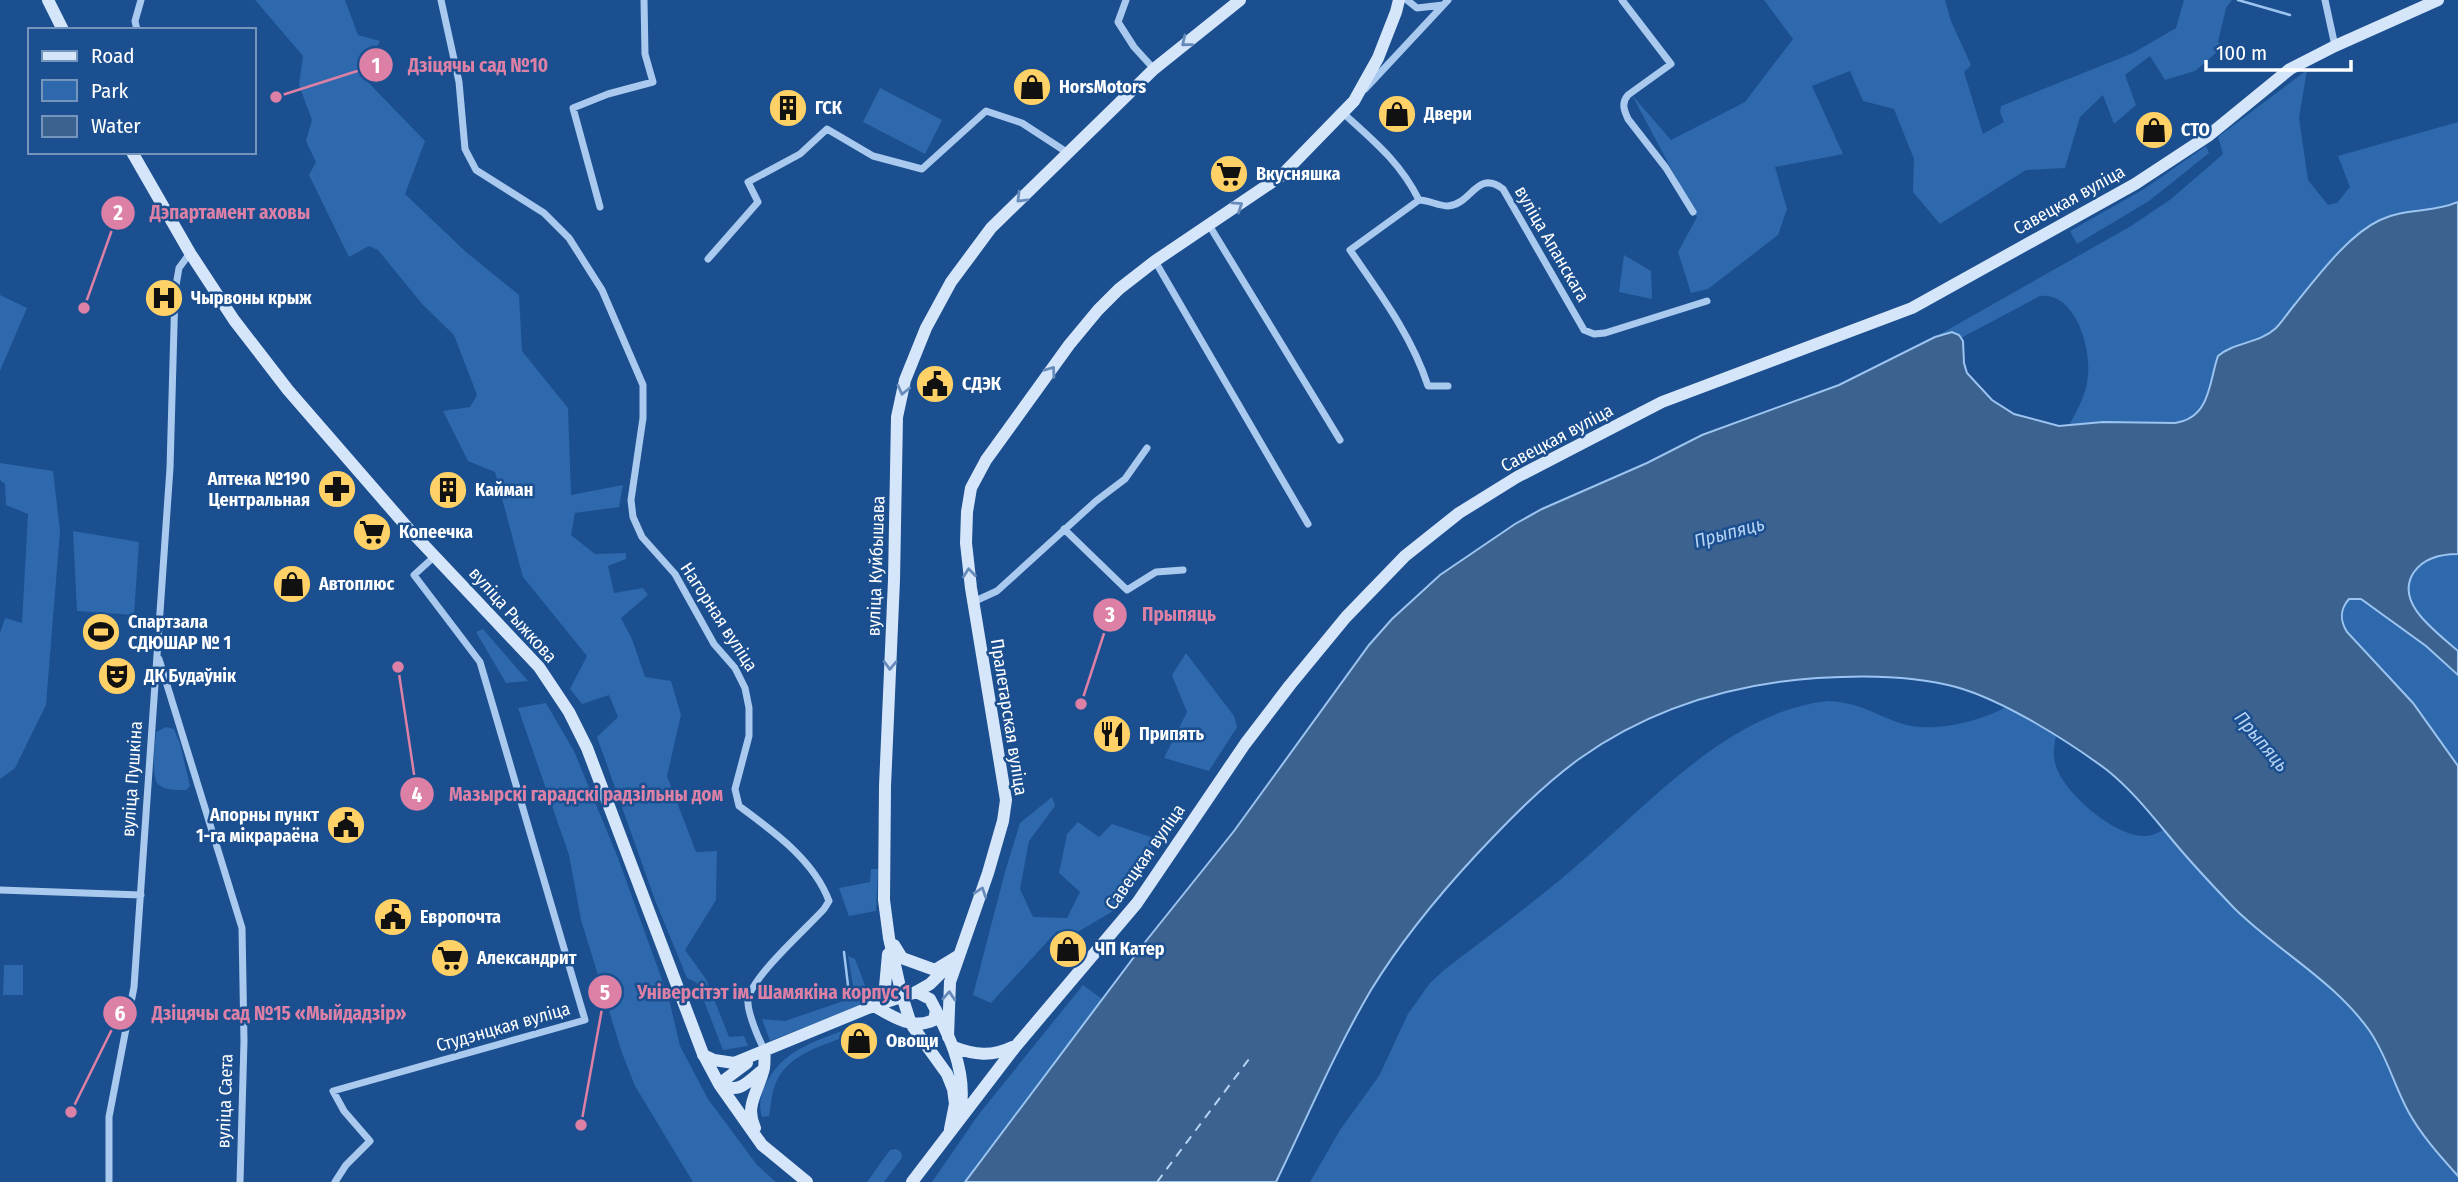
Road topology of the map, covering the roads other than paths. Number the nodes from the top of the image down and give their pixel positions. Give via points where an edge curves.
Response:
1 (48, 0) edge
2 (141, 0) edge
3 (441, 0) edge
4 (644, 0) edge
5 (1126, 0) edge
6 (1240, 0) edge
7 (1399, 0) edge
8 (1407, 0) edge
9 (1622, 0) edge
10 (2325, 0) edge
11 (2438, 0) edge
12 (1446, 2) edge
13 (62, 28) edge
14 (137, 28) edge
15 (2335, 46) junction
16 (1154, 69) junction
17 (1354, 101) junction
18 (1343, 113) junction
19 (1068, 153) junction
20 (133, 154) edge
21 (1419, 200) junction
22 (600, 207) dead end
23 (1693, 212) dead end
24 (1209, 225) junction
25 (190, 253) junction
26 (708, 259) dead end
27 (1155, 261) junction
28 (1707, 301) dead end
29 (1448, 386) dead end
30 (1340, 440) dead end
31 (1147, 448) dead end
32 (1308, 524) dead end
33 (1064, 529) junction
34 (435, 556) junction
35 (1183, 570) dead end
36 (973, 602) junction
37 (158, 655) junction
38 (0, 891) edge
39 (141, 895) junction
40 (889, 938) junction
41 (958, 956) junction
42 (916, 992) junction
43 (902, 996) junction
44 (874, 1006) junction
45 (936, 1010) junction
46 (911, 1024) junction
47 (951, 1042) junction
48 (1016, 1046) junction
49 (765, 1051) junction
50 (704, 1055) junction
51 (764, 1069) junction
52 (947, 1074) junction
53 (989, 1081) junction
54 (962, 1082) junction
55 (719, 1084) junction
56 (946, 1139) junction
57 (762, 1145) junction
58 (109, 1182) edge
59 (240, 1182) edge
60 (335, 1182) edge
61 (807, 1182) edge
62 (912, 1182) edge

1 - 13 main road
2 - 14 street
3 - 49 street, Нагорная вуліца via 458,82 465,149 476,170 544,213 569,238 601,290 643,384 633,516 642,537 676,574 714,644 745,688 749,736 735,789 739,806 772,830 812,871 829,901 755,981 748,1000
4 - 22 street via 645,54 653,82 573,108
5 - 16 street via 1118,22
6 -> 16 main road, вуліца Куйбышава
7 - 17 main road, Пралетарская вуліца via 1378,58
8 - 12 street via 1417,8
9 - 23 street via 1671,64 1628,95 1624,110
10 - 15 street
11 - 15 main road, Савецкая вуліца
12 - 17 street
15 - 48 main road, Савецкая вуліца via 2290,69 2208,136 2135,184 1912,308 1661,402 1517,477 1459,513 1405,556 1346,617 1245,744 1136,903
16 - 19 main road, вуліца Куйбышава
17 - 18 main road, Пралетарская вуліца
18 - 21 street via 1387,152
24 -> 18 main road, Пралетарская вуліца via 1281,176
19 - 26 street via 1022,123 986,111 922,169 873,156 827,130 800,154 748,182 758,202
19 -> 40 main road, вуліца Куйбышава via 991,228 951,282 905,380 897,417 885,786 884,900
20 - 25 main road, вуліца Рыжкова
21 - 28 street, вуліца Апанскага via 1448,206 1485,182 1503,189 1589,333 1605,333
21 - 29 street via 1350,250 1394,314 1428,386
24 - 27 main road, Пралетарская вуліца
24 - 30 street
25 - 34 main road, вуліца Рыжкова via 288,390
25 - 37 street, вуліца Пушкіна via 178,268 175,291
27 - 32 street
36 -> 27 main road, Пралетарская вуліца via 966,543 971,488 1069,345 1105,303
31 - 33 street via 1125,479
33 - 35 street via 1127,590 1156,572
33 - 36 street via 997,591
34 - 50 main road, вуліца Рыжкова via 539,667 569,712 587,748
34 - 60 street, Студэнцкая вуліца via 415,575 480,662 585,1020 333,1091 370,1142
41 -> 36 main road, Пралетарская вуліца via 988,873 1006,800
37 - 39 street, вуліца Пушкіна
37 - 59 street, вуліца Саета via 242,928
38 - 39 street
39 - 58 street, вуліца Пушкіна via 134,987 109,1117
40 - 41 main road via 902,958 935,970
40 - 43 main road, вуліца Куйбышава
40 - 44 main road via 886,987
41 - 42 main road, Пралетарская вуліца
47 -> 41 main road, Пралетарская вуліца via 950,982
42 - 43 main road
42 - 45 main road via 930,999
43 - 44 main road
43 - 46 main road, вуліца Куйбышава
44 - 46 main road
44 - 49 main road
45 - 46 main road via 934,1020
45 - 47 main road
46 - 52 main road, вуліца Куйбышава
47 - 48 main road via 967,1052 989,1054
47 - 54 main road
48 - 53 main road, Савецкая вуліца
49 - 50 main road via 734,1063
49 - 51 main road
49 - 55 main road
50 - 55 main road, вуліца Рыжкова
51 - 55 main road via 743,1087 729,1089
51 - 57 main road via 750,1102 750,1118
52 - 54 main road
52 - 56 main road, вуліца Куйбышава via 955,1104
53 - 54 main road
53 - 56 main road, Савецкая вуліца
54 - 56 main road via 960,1117
55 - 57 main road, вуліца Рыжкова
56 - 62 main road, Савецкая вуліца
57 - 61 main road, вуліца Рыжкова

